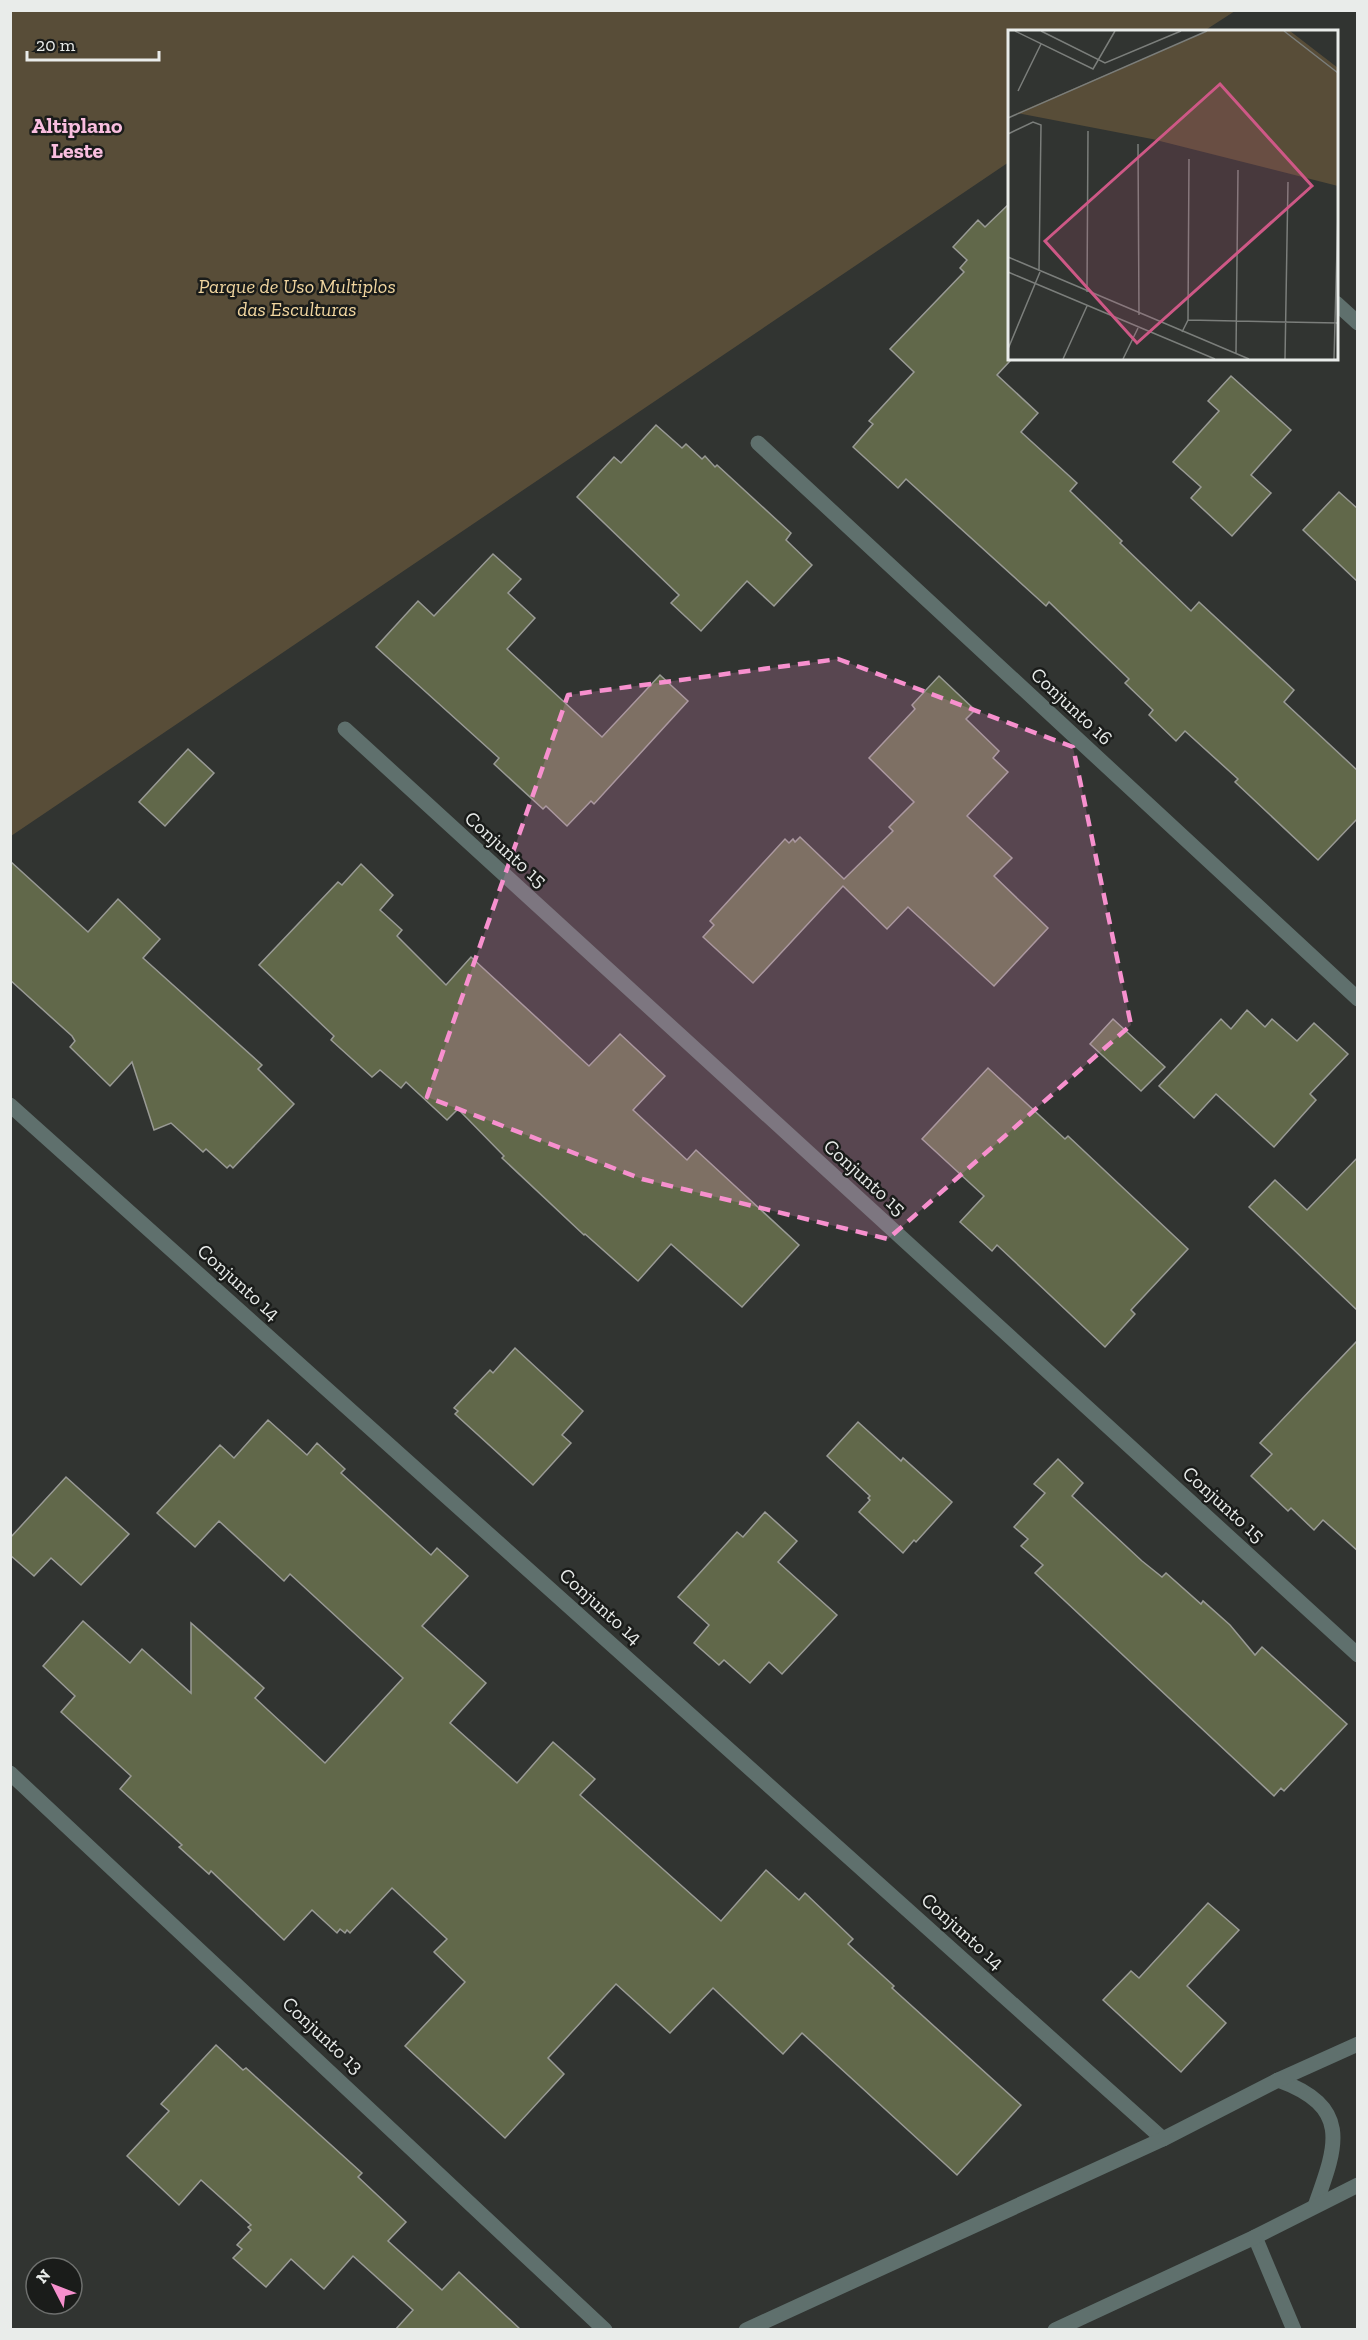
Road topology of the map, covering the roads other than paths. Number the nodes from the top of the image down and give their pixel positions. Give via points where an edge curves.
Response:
1 (1338, 305) edge
2 (1358, 323) edge
3 (758, 443) dead end
4 (345, 729) dead end
5 (1358, 999) edge
6 (10, 1105) edge
7 (1358, 1655) edge
8 (10, 1773) edge
9 (1358, 2044) edge
10 (1278, 2080) junction
11 (1163, 2139) junction
12 (1358, 2185) edge
13 (1315, 2206) junction
14 (1255, 2236) junction
15 (605, 2330) edge
16 (746, 2330) edge
17 (1055, 2330) edge
18 (1294, 2330) edge

1 - 2 street
3 - 5 street, Conjunto 16
4 - 7 street, Conjunto 15
6 - 11 street, Conjunto 14
8 - 15 street, Conjunto 13
9 - 10 street
10 - 11 street
10 - 13 street via 1302,2089 1320,2103 1334,2130 1331,2162
11 - 16 street
12 - 13 street
13 - 14 street
14 - 17 street
14 - 18 street

